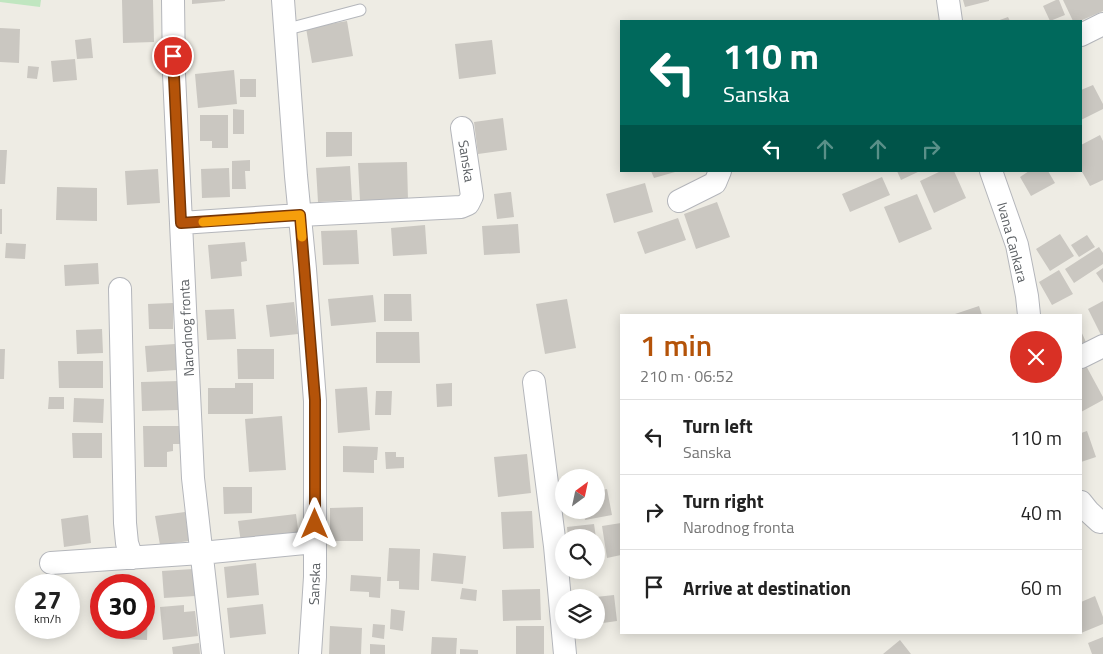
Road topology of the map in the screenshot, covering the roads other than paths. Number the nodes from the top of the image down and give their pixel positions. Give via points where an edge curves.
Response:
1 (173, 0) edge
2 (283, 0) edge
3 (360, 10) dead end
4 (1103, 24) edge
5 (284, 30) junction
6 (1082, 34) edge
7 (462, 128) dead end
8 (720, 172) edge
9 (991, 172) edge
10 (679, 200) dead end
11 (300, 215) junction
12 (181, 223) junction
13 (120, 289) dead end
14 (1029, 314) edge
15 (1103, 346) edge
16 (1082, 356) edge
17 (534, 382) dead end
18 (1082, 503) edge
19 (1102, 523) edge
20 (316, 542) junction
21 (201, 553) junction
22 (132, 558) junction
23 (51, 563) dead end
24 (213, 654) edge
25 (310, 654) edge
26 (565, 654) edge

1 - 12 street, Narodnog fronta
2 - 5 street, Sanska
3 - 5 lane
4 - 6 street
5 - 11 street, Sanska
7 - 11 street, Sanska via 472,196 468,204 461,207
8 - 10 street via 715,183
9 - 14 street, Ivana Cankara via 1017,245
11 - 12 street, Sanska
11 - 20 street, Sanska via 315,400
12 - 21 street, Narodnog fronta via 192,478
13 - 22 street via 125,523
15 - 16 street
17 - 26 street
18 - 19 street
20 - 21 street
20 - 25 street, Sanska
21 - 22 street
21 - 24 street, Narodnog fronta
22 - 23 street

